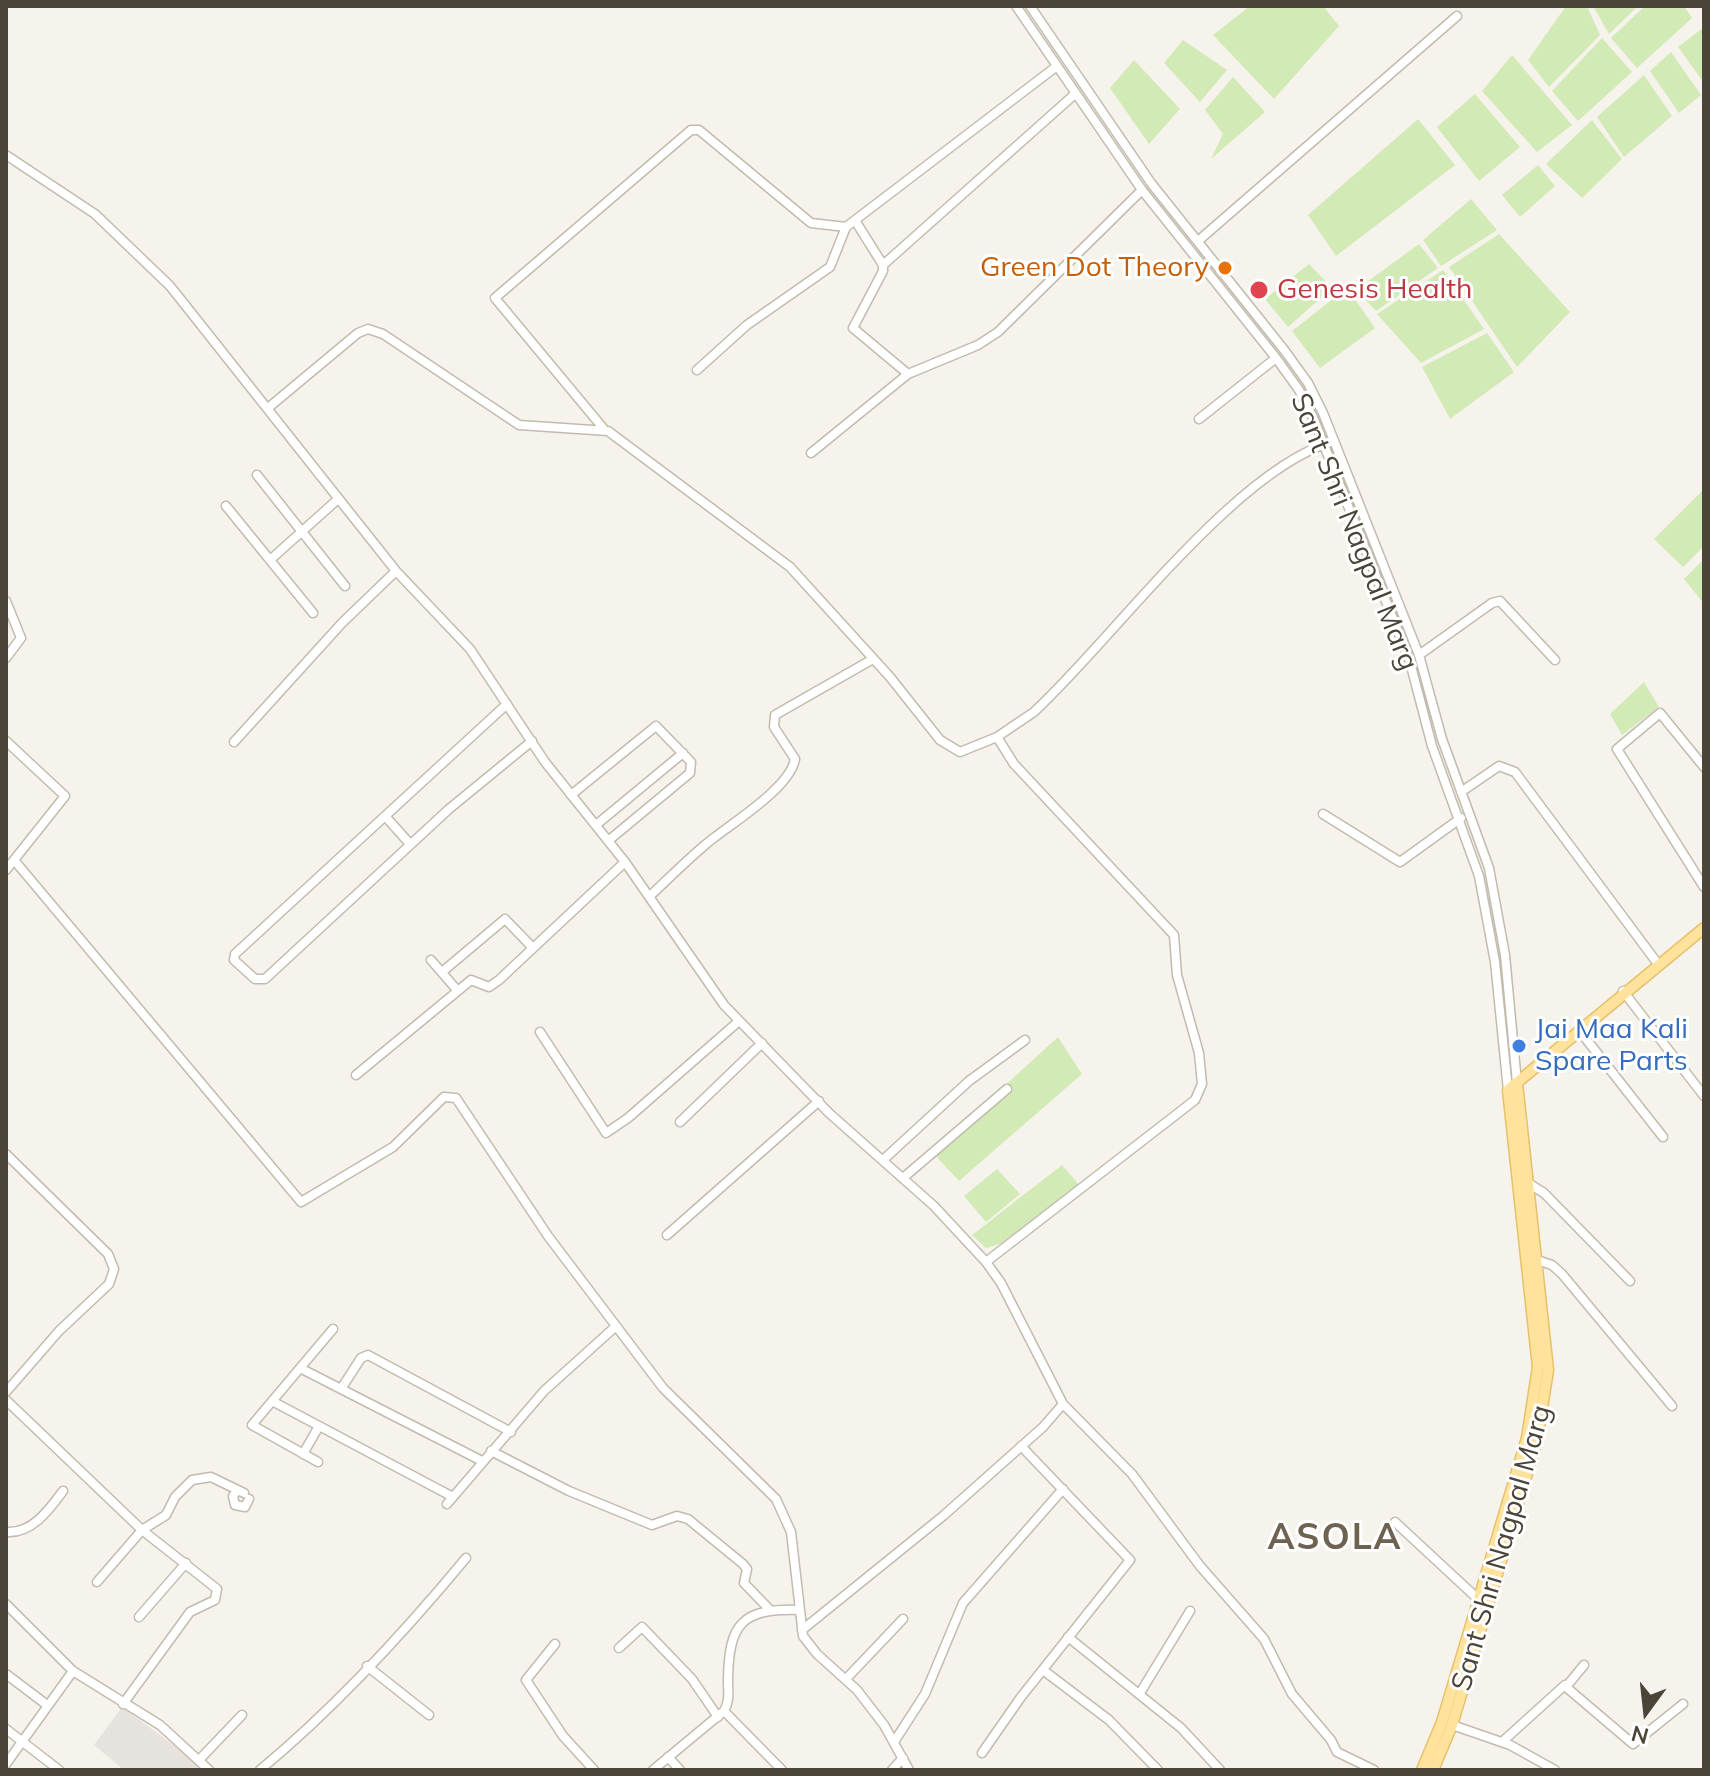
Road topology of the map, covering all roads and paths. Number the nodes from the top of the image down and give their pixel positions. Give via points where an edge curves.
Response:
1 (1016, 6) edge
2 (1030, 6) edge
3 (1457, 16) dead end
4 (1057, 66) junction
5 (1075, 94) junction
6 (6, 155) edge
7 (1142, 190) junction
8 (856, 222) junction
9 (846, 227) junction
10 (1201, 245) junction
11 (1194, 257) junction
12 (883, 265) junction
13 (1276, 358) junction
14 (697, 370) dead end
15 (908, 374) junction
16 (268, 408) junction
17 (1199, 419) dead end
18 (604, 430) junction
19 (1334, 441) junction
20 (1323, 444) junction
21 (811, 453) dead end
22 (257, 475) dead end
23 (337, 500) junction
24 (226, 506) dead end
25 (302, 531) junction
26 (270, 560) junction
27 (396, 571) junction
28 (345, 586) dead end
29 (6, 601) edge
30 (313, 613) dead end
31 (1419, 655) junction
32 (6, 658) edge
33 (873, 659) junction
34 (1555, 660) dead end
35 (507, 704) junction
36 (997, 737) junction
37 (6, 741) edge
38 (532, 741) junction
39 (234, 742) dead end
40 (683, 753) junction
41 (1704, 767) edge
42 (1461, 792) junction
43 (571, 795) junction
44 (1323, 814) dead end
45 (1469, 814) junction
46 (385, 816) junction
47 (1459, 819) junction
48 (596, 825) junction
49 (608, 841) junction
50 (410, 844) junction
51 (14, 860) junction
52 (625, 862) junction
53 (6, 870) edge
54 (1704, 887) edge
55 (650, 896) junction
56 (1704, 928) edge
57 (533, 948) junction
58 (431, 960) dead end
59 (1658, 964) junction
60 (442, 972) junction
61 (457, 990) junction
62 (1623, 991) junction
63 (739, 1021) junction
64 (1579, 1030) junction
65 (540, 1032) dead end
66 (1025, 1040) dead end
67 (762, 1043) junction
68 (356, 1075) dead end
69 (1513, 1086) junction
70 (1007, 1089) dead end
71 (1704, 1096) edge
72 (819, 1101) junction
73 (680, 1122) dead end
74 (1663, 1137) dead end
75 (6, 1154) edge
76 (883, 1160) junction
77 (903, 1178) junction
78 (1528, 1183) junction
79 (667, 1235) dead end
80 (1537, 1260) junction
81 (986, 1262) junction
82 (1630, 1281) dead end
83 (615, 1327) junction
84 (333, 1329) dead end
85 (300, 1368) junction
86 (341, 1389) junction
87 (6, 1392) edge
88 (6, 1400) edge
89 (272, 1401) junction
90 (1063, 1404) junction
91 (1672, 1406) dead end
92 (319, 1426) junction
93 (511, 1432) junction
94 (1021, 1446) junction
95 (491, 1451) junction
96 (303, 1454) junction
97 (482, 1461) junction
98 (318, 1462) dead end
99 (1063, 1489) junction
100 (63, 1491) dead end
101 (243, 1494) dead end
102 (1395, 1522) dead end
103 (142, 1530) junction
104 (6, 1532) edge
105 (466, 1558) dead end
106 (186, 1563) junction
107 (97, 1582) dead end
108 (1478, 1599) junction
109 (6, 1604) edge
110 (770, 1610) junction
111 (800, 1610) junction
112 (1190, 1611) dead end
113 (139, 1617) dead end
114 (903, 1619) dead end
115 (802, 1630) junction
116 (1068, 1637) junction
117 (555, 1644) dead end
118 (619, 1648) dead end
119 (1584, 1665) dead end
120 (367, 1666) junction
121 (1043, 1670) junction
122 (73, 1671) junction
123 (6, 1674) edge
124 (846, 1679) junction
125 (1565, 1685) junction
126 (1140, 1693) junction
127 (123, 1704) junction
128 (1683, 1704) dead end
129 (47, 1705) junction
130 (721, 1714) junction
131 (242, 1715) dead end
132 (429, 1715) dead end
133 (1452, 1725) junction
134 (6, 1729) edge
135 (22, 1741) junction
136 (894, 1742) junction
137 (1502, 1742) junction
138 (982, 1753) dead end
139 (668, 1757) junction
140 (903, 1758) junction
141 (199, 1760) junction
142 (6, 1764) edge
143 (59, 1770) edge
144 (209, 1770) edge
145 (260, 1770) edge
146 (594, 1770) edge
147 (653, 1770) edge
148 (680, 1770) edge
149 (782, 1770) edge
150 (892, 1770) edge
151 (909, 1770) edge
152 (1158, 1770) edge
153 (1220, 1770) edge
154 (1374, 1770) edge
155 (1422, 1770) edge
156 (1433, 1770) edge
157 (1555, 1770) edge

1 - 4 street, Sant Shri Nagpal Marg
2 - 10 street, Sant Shri Nagpal Marg via 1107,123
3 - 10 street
4 - 5 street, Sant Shri Nagpal Marg
4 - 8 street
5 - 7 street, Sant Shri Nagpal Marg
5 - 12 street
6 - 16 street via 77,199 146,260
7 - 11 street, Sant Shri Nagpal Marg
7 - 15 street via 998,332
8 - 9 street
8 - 12 street
9 - 14 street via 830,267 747,325
9 - 18 street via 811,223 699,130 691,130 495,298
10 - 11 street
10 - 19 street, Sant Shri Nagpal Marg via 1308,383
11 - 13 street, Sant Shri Nagpal Marg
12 - 15 street via 853,328
13 - 17 street
13 - 20 street, Sant Shri Nagpal Marg via 1299,390
15 - 21 street
16 - 18 street via 368,329 523,426
16 - 23 street
18 - 33 street via 790,567
19 - 20 street
19 - 31 street, Sant Shri Nagpal Marg
20 - 36 street via 1292,459 1244,495 1057,691
20 - 47 street, Sant Shri Nagpal Marg via 1410,662 1432,746
22 - 25 street
23 - 25 street
23 - 27 street
24 - 26 street
25 - 26 street
25 - 28 street
26 - 30 street
27 - 35 street via 462,638
27 - 39 street
29 - 32 street via 21,638
31 - 34 street via 1500,601
31 - 42 street, Sant Shri Nagpal Marg
33 - 36 street via 951,749 965,752
33 - 55 street via 775,715 774,727 795,759 791,769
35 - 38 street
35 - 46 street
36 - 81 street via 1014,764 1174,935 1177,975 1199,1053 1202,1084 1195,1100
37 - 51 street via 65,796
38 - 43 street
38 - 50 street
40 - 43 street via 656,726
40 - 48 street
40 - 49 street via 691,762 690,773
41 - 54 street via 1664,713 1617,749
42 - 45 street, Sant Shri Nagpal Marg
42 - 59 street via 1499,766 1515,772
43 - 48 street
44 - 47 street via 1400,862
45 - 47 street
45 - 69 street, Sant Shri Nagpal Marg via 1489,868 1505,955
46 - 50 street
46 - 50 street via 234,960 255,979 265,979
47 - 69 street, Sant Shri Nagpal Marg via 1479,876
48 - 49 street
49 - 52 street
51 - 53 street
51 - 83 street via 301,1202 393,1147 451,1095
52 - 55 street
52 - 57 street
55 - 63 street
56 - 59 main road
57 - 60 street via 505,919
57 - 61 street via 491,986 471,980
58 - 60 street
59 - 62 main road
60 - 61 street
61 - 68 street
62 - 64 main road
62 - 71 street
63 - 65 street via 606,1133
63 - 67 street
64 - 69 main road
64 - 74 street
66 - 76 street via 969,1081
67 - 72 street
67 - 73 street
69 - 78 main road, Sant Shri Nagpal Marg
69 - 108 main road, Sant Shri Nagpal Marg via 1538,1367 1532,1419
70 - 77 street
72 - 76 street
72 - 79 street
75 - 87 street via 108,1254 114,1269 109,1284
76 - 77 street
77 - 81 street
78 - 80 main road, Sant Shri Nagpal Marg
78 - 82 street
80 - 91 street via 1562,1274
80 - 133 main road, Sant Shri Nagpal Marg via 1548,1370 1542,1422
81 - 90 street
83 - 93 street via 552,1383
83 - 111 street via 669,1396 776,1499 791,1532
84 - 85 street
85 - 86 street
85 - 89 street
86 - 93 street via 368,1355
86 - 97 street
88 - 103 street
89 - 92 street
89 - 96 street via 253,1427
90 - 94 street
90 - 154 street via 1132,1474 1200,1566 1264,1639 1292,1694 1337,1752
92 - 96 street
92 - 97 street via 450,1500
93 - 95 street
94 - 99 street
94 - 115 street
95 - 97 street
95 - 110 street via 652,1525 677,1516 688,1519 743,1564 744,1583
96 - 98 street
99 - 116 street via 1130,1560
99 - 136 street via 963,1603 925,1694
100 - 104 street via 42,1517 17,1532
101 - 103 street via 222,1480 192,1480 166,1515
102 - 108 street
103 - 106 street
103 - 107 street
105 - 120 street
106 - 113 street
106 - 127 street via 217,1589 217,1596 190,1612
108 - 155 main road, Sant Shri Nagpal Marg via 1442,1722
109 - 122 street
110 - 111 street
110 - 130 street via 750,1618 732,1636 729,1701
111 - 115 street
112 - 126 street
114 - 124 street
115 - 124 street via 817,1654
116 - 121 street
116 - 126 street
117 - 146 street via 526,1680 563,1736
118 - 130 street via 642,1627
119 - 125 street
120 - 132 street
120 - 145 street via 320,1720
121 - 138 street
121 - 152 street via 1109,1720
122 - 127 street
122 - 129 street
123 - 129 street
124 - 136 street
125 - 128 street via 1633,1744
125 - 137 street
126 - 153 street
127 - 141 street via 170,1732
129 - 135 street
130 - 139 street
130 - 149 street
131 - 141 street
133 - 137 street
133 - 156 main road, Sant Shri Nagpal Marg
134 - 135 street
135 - 142 street
135 - 143 street
136 - 140 street
137 - 157 street
139 - 147 street
139 - 148 street
140 - 150 street
140 - 151 street
141 - 144 street

